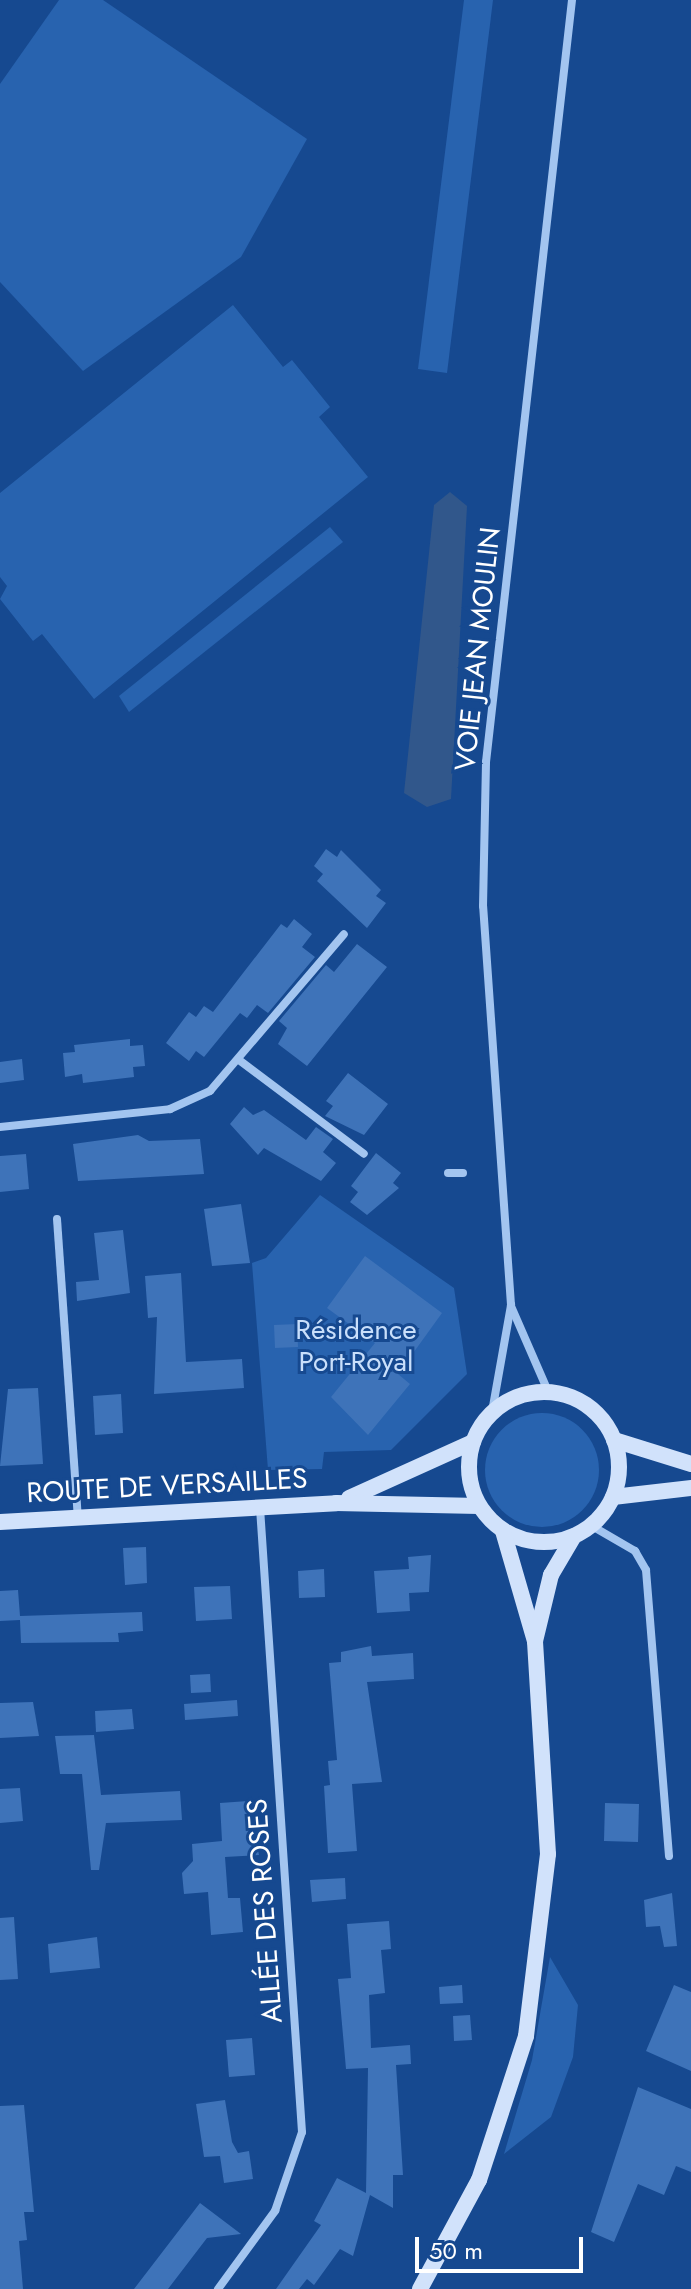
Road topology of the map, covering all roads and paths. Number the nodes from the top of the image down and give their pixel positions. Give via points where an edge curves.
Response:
1 (572, 0) edge
2 (344, 934) dead end
3 (239, 1060) junction
4 (0, 1127) edge
5 (364, 1154) dead end
6 (448, 1173) dead end
7 (463, 1173) dead end
8 (57, 1219) dead end
9 (511, 1305) junction
10 (548, 1391) junction
11 (492, 1412) junction
12 (614, 1440) junction
13 (473, 1442) junction
14 (691, 1464) edge
15 (691, 1488) edge
16 (613, 1497) junction
17 (336, 1503) junction
18 (479, 1506) junction
19 (260, 1508) junction
20 (78, 1518) junction
21 (0, 1522) edge
22 (592, 1526) junction
23 (503, 1531) junction
24 (574, 1536) junction
25 (535, 1641) junction
26 (669, 1856) dead end
27 (218, 2289) edge
28 (420, 2289) edge

1 - 9 street, VOIE JEAN MOULIN via 484,807 485,955
2 - 3 street
3 - 4 street via 210,1091 170,1109
3 - 5 street
6 - 7 street
8 - 20 street
9 - 10 street, VOIE JEAN MOULIN
9 - 11 street, VOIE JEAN MOULIN
10 - 11 main road
10 - 12 main road via 588,1406
11 - 13 main road
12 - 14 main road
12 - 16 main road
13 - 17 main road, ROUTE DE VERSAILLES via 441,1462
13 - 18 main road via 470,1484
15 - 16 main road
16 - 22 main road
17 - 18 main road, ROUTE DE VERSAILLES
17 - 19 main road, ROUTE DE VERSAILLES
18 - 23 main road
19 - 20 main road, ROUTE DE VERSAILLES
19 - 27 street, ALLÉE DES ROSES via 302,2132 275,2211
20 - 21 main road, ROUTE DE VERSAILLES
22 - 24 main road
22 - 26 street via 635,1551 646,1570
23 - 24 main road via 527,1540
23 - 25 main road
24 - 25 main road via 551,1575
25 - 28 main road via 548,1854 526,2036 479,2180

